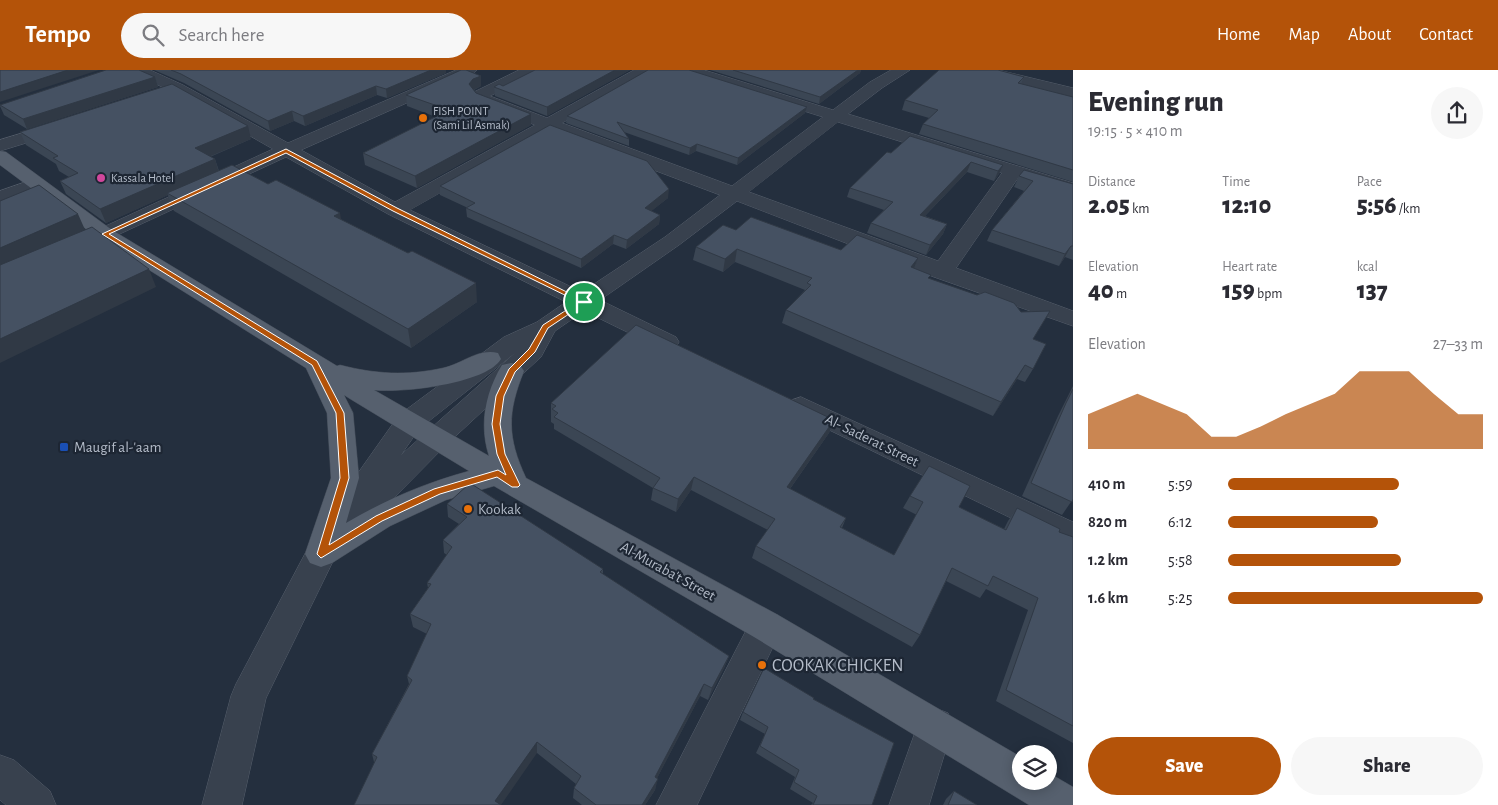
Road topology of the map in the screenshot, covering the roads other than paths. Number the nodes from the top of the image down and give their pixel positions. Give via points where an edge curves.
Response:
1 (137, 70) edge
2 (468, 70) edge
3 (530, 70) edge
4 (645, 70) edge
5 (688, 70) edge
6 (902, 70) edge
7 (980, 70) edge
8 (177, 88) junction
9 (1073, 93) edge
10 (158, 94) edge
11 (836, 116) junction
12 (74, 122) edge
13 (548, 124) junction
14 (0, 146) edge
15 (286, 150) junction
16 (0, 156) edge
17 (1013, 171) junction
18 (37, 184) junction
19 (1073, 189) edge
20 (734, 194) junction
21 (0, 198) edge
22 (395, 210) junction
23 (105, 234) junction
24 (63, 252) edge
25 (942, 272) junction
26 (584, 302) junction
27 (1073, 319) edge
28 (690, 353) edge
29 (315, 363) junction
30 (500, 365) junction
31 (779, 395) edge
32 (409, 422) junction
33 (436, 438) junction
34 (507, 479) junction
35 (1073, 536) edge
36 (325, 547) junction
37 (766, 626) junction
38 (934, 726) junction
39 (1012, 773) edge
40 (0, 774) edge
41 (1041, 790) edge
42 (36, 805) edge
43 (222, 805) edge
44 (676, 805) edge
45 (909, 805) edge
46 (1066, 805) edge

1 - 8 street
2 - 15 street
3 - 13 street via 480,95 483,99
4 - 13 street
5 - 11 street
6 - 11 street via 876,85
7 - 9 street
8 - 10 street
8 - 15 street
11 - 17 street
11 - 20 street
12 - 14 street
13 - 20 street
13 - 22 street
15 - 22 street
15 - 23 street
16 - 18 main road
17 - 19 street
17 - 25 street
18 - 21 street
18 - 23 main road
20 - 25 street
20 - 26 street
22 - 26 street
23 - 24 street
23 - 29 main road
25 - 27 street
26 - 28 street
26 - 30 street via 545,327 532,351
29 - 30 main road via 352,378 399,382
29 - 32 main road, Al-Muraba't Street
29 - 36 main road via 340,413 345,478
30 - 32 street
30 - 33 street
30 - 34 main road via 496,424
31 - 35 street, Al- Saderat Street
32 - 33 main road, Al-Muraba't Street
32 - 36 street
33 - 34 main road, Al-Muraba't Street
33 - 36 street
34 - 36 main road via 429,495
34 - 37 main road, Al-Muraba't Street
36 - 43 street via 249,696
37 - 38 main road, Al-Muraba't Street
37 - 44 street
38 - 39 main road, Al-Muraba't Street
38 - 45 street
40 - 42 street
41 - 46 main road

